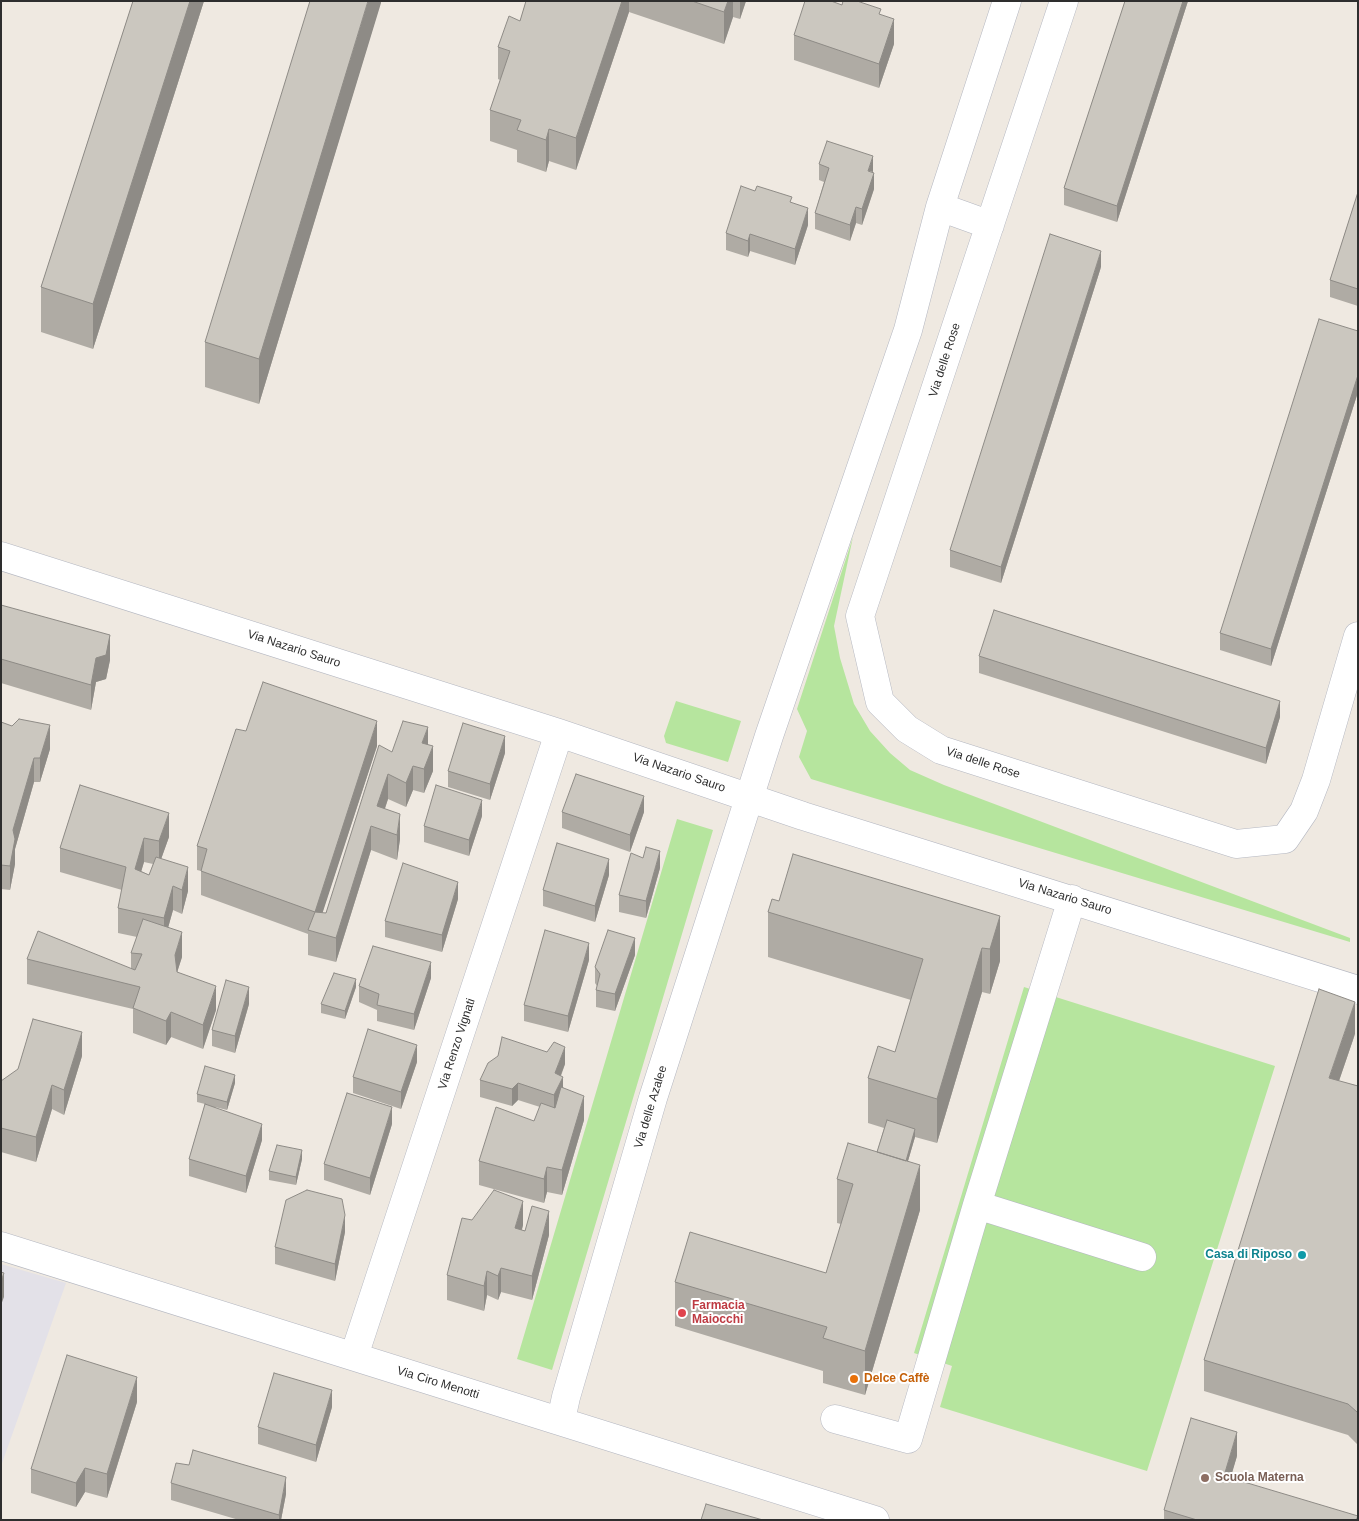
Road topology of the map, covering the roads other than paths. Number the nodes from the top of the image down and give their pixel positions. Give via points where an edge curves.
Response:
1 (1007, 1) edge
2 (1064, 1) edge
3 (940, 208) junction
4 (990, 225) junction
5 (1, 556) edge
6 (1358, 636) edge
7 (559, 733) junction
8 (750, 797) junction
9 (1072, 899) junction
10 (1358, 990) edge
11 (977, 1205) junction
12 (1, 1246) edge
13 (1142, 1257) dead end
14 (354, 1356) junction
15 (835, 1419) dead end
16 (561, 1420) junction
17 (875, 1520) edge

1 - 3 street
2 - 4 street, Via delle Rose
3 - 4 street
3 - 8 street via 908,330
4 - 6 street, Via delle Rose via 860,616 880,702 907,729 940,750 1236,844 1285,838 1304,811 1316,780
5 - 7 street, Via Nazario Sauro
7 - 8 street, Via Nazario Sauro
7 - 14 street, Via Renzo Vignati
8 - 9 street, Via Nazario Sauro
8 - 16 street, Via delle Azalee via 653,1098
9 - 10 street, Via Nazario Sauro
9 - 11 street
11 - 13 street
11 - 15 street via 908,1439
12 - 14 street, Via Ciro Menotti
14 - 16 street, Via Ciro Menotti
16 - 17 street, Via Ciro Menotti

